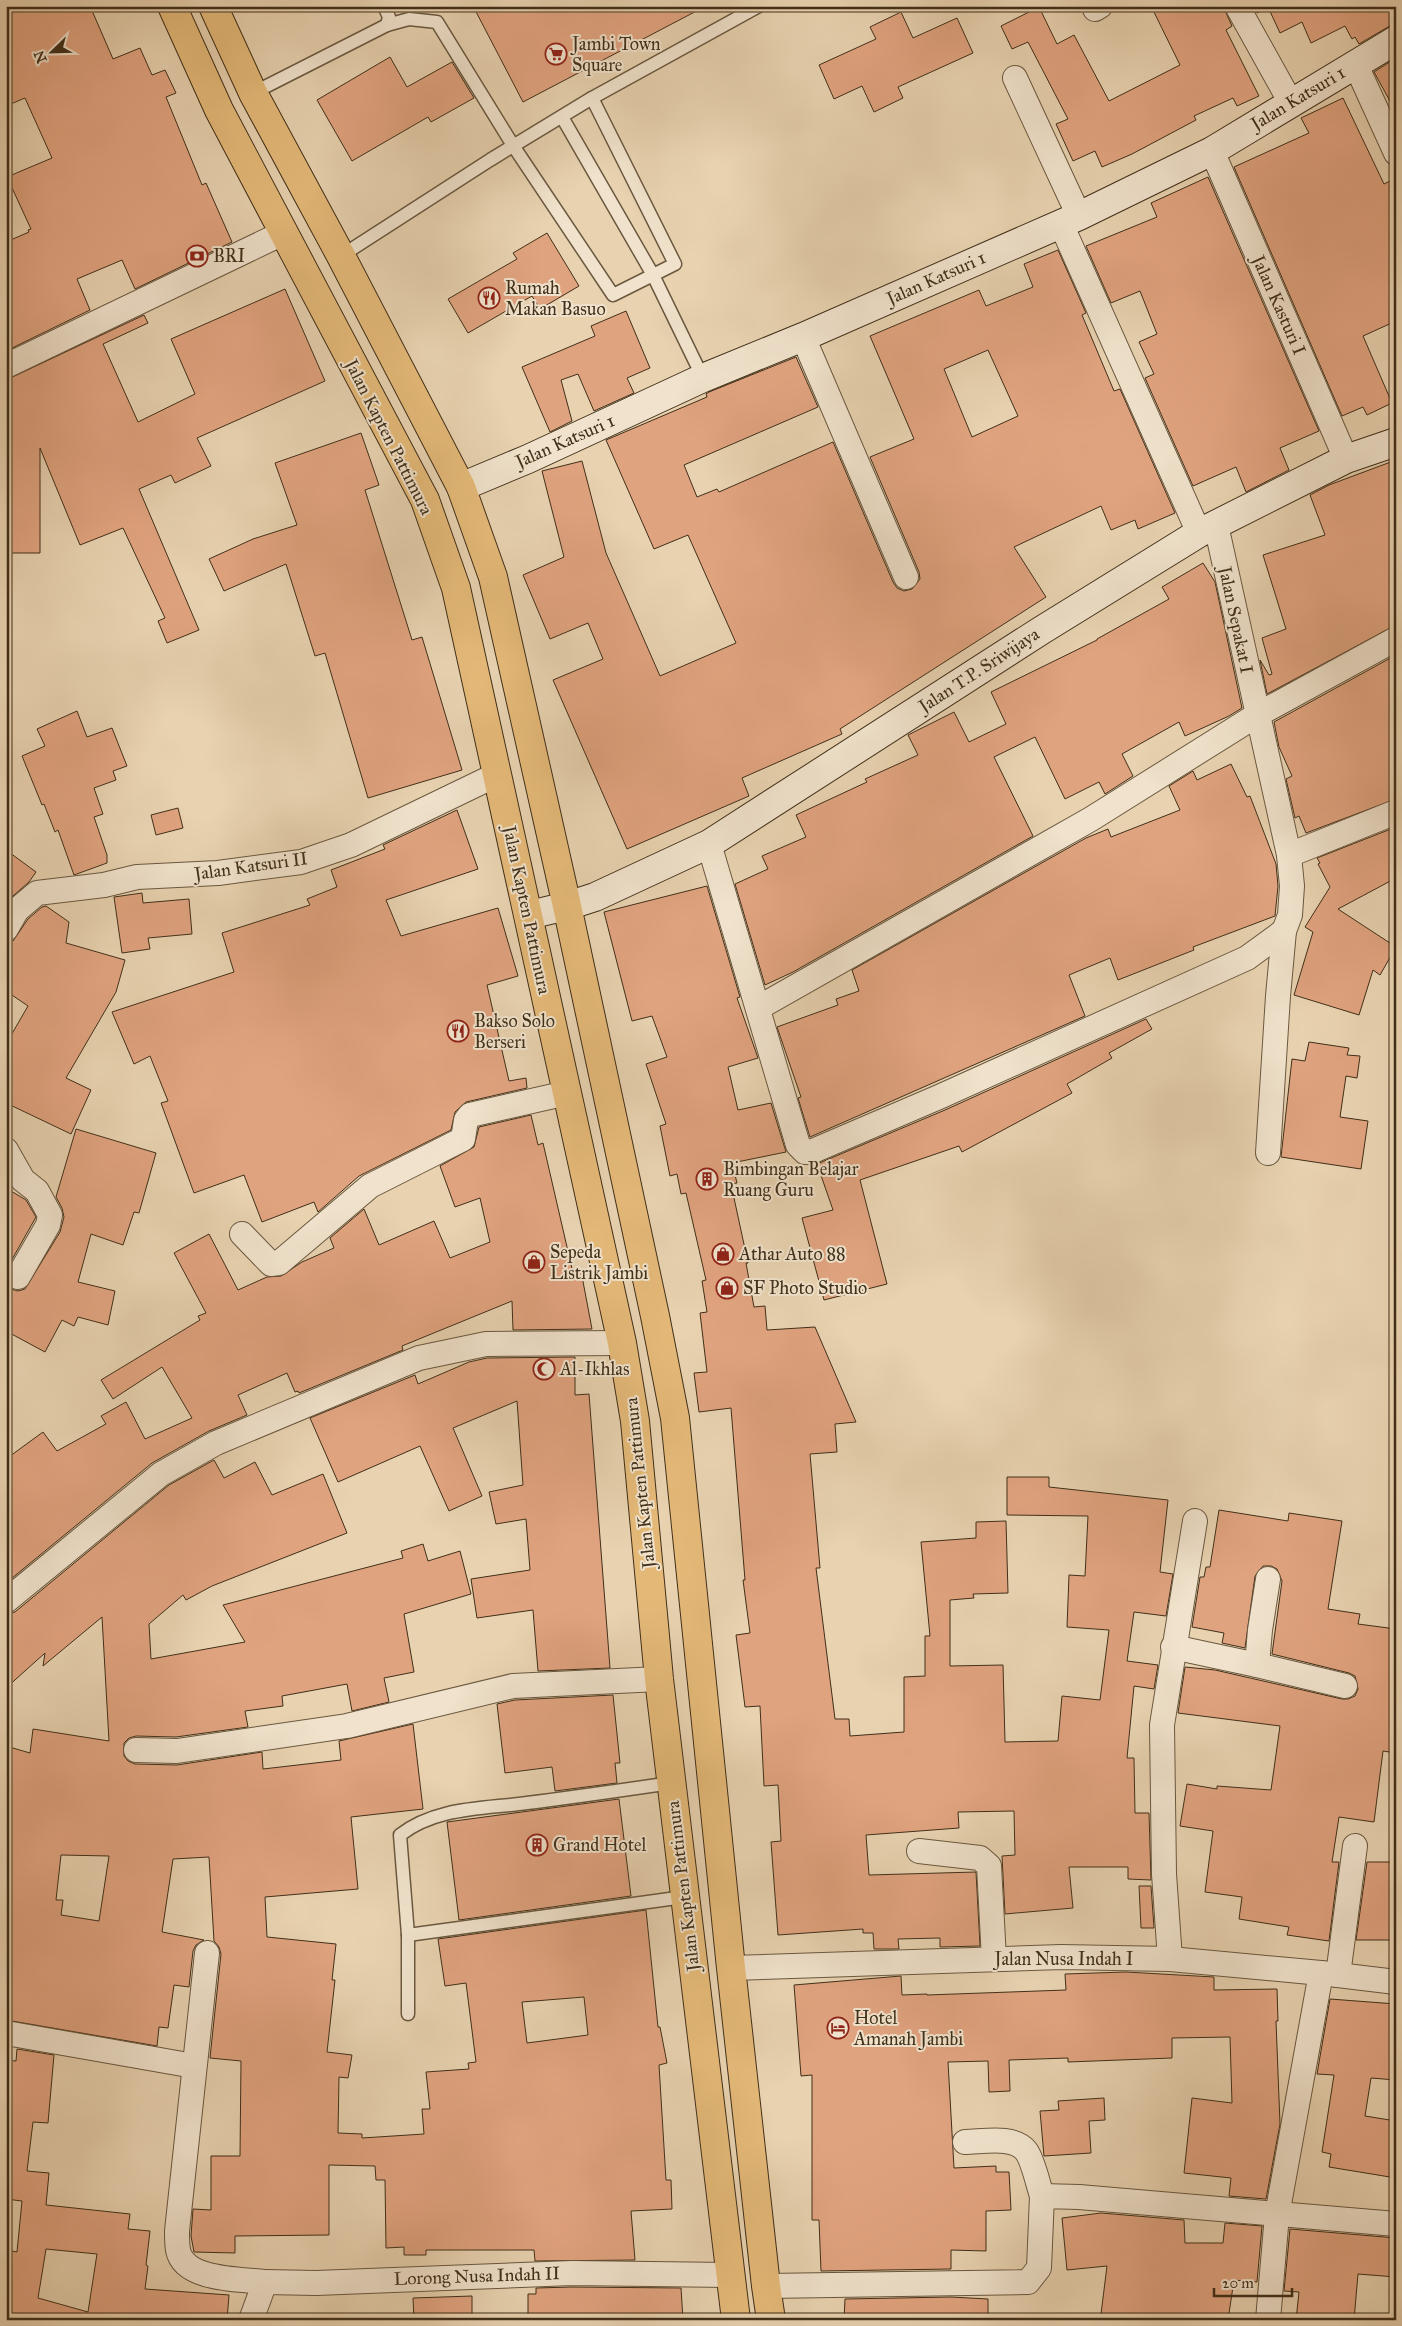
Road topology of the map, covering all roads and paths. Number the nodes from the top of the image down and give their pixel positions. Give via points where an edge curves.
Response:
1 (172, 6) edge
2 (213, 6) edge
3 (384, 6) edge
4 (759, 6) edge
5 (1238, 6) edge
6 (387, 25) junction
7 (1396, 40) edge
8 (1356, 63) junction
9 (1015, 78) dead end
10 (253, 93) junction
11 (592, 98) junction
12 (1291, 103) junction
13 (562, 117) junction
14 (514, 147) junction
15 (1212, 151) junction
16 (1396, 153) edge
17 (1070, 220) junction
18 (283, 233) junction
19 (341, 256) junction
20 (653, 275) junction
21 (803, 337) junction
22 (6, 366) edge
23 (703, 378) junction
24 (1396, 442) edge
25 (1346, 459) junction
26 (461, 487) junction
27 (1208, 529) junction
28 (906, 577) dead end
29 (1396, 639) edge
30 (1257, 715) junction
31 (496, 775) junction
32 (1396, 812) edge
33 (709, 844) junction
34 (1289, 855) junction
35 (567, 906) junction
36 (529, 914) junction
37 (6, 929) edge
38 (1284, 931) junction
39 (758, 1008) junction
40 (567, 1094) junction
41 (6, 1150) edge
42 (1268, 1153) dead end
43 (242, 1234) dead end
44 (18, 1277) dead end
45 (622, 1343) junction
46 (675, 1418) junction
47 (635, 1421) junction
48 (1195, 1521) dead end
49 (1268, 1579) dead end
50 (6, 1601) edge
51 (1173, 1647) junction
52 (1258, 1664) junction
53 (658, 1679) junction
54 (1345, 1686) dead end
55 (136, 1750) dead end
56 (670, 1783) junction
57 (1355, 1846) dead end
58 (919, 1851) dead end
59 (684, 1897) junction
60 (408, 1935) junction
61 (208, 1953) dead end
62 (994, 1959) junction
63 (1170, 1959) junction
64 (730, 1968) junction
65 (1329, 1974) junction
66 (1396, 1982) edge
67 (408, 2014) dead end
68 (6, 2033) edge
69 (194, 2066) junction
70 (965, 2142) dead end
71 (1042, 2196) junction
72 (1277, 2215) junction
73 (1396, 2224) edge
74 (730, 2275) junction
75 (265, 2282) junction
76 (766, 2286) junction
77 (251, 2320) edge
78 (736, 2320) edge
79 (771, 2320) edge
80 (1268, 2320) edge

1 - 18 main road, Jalan Kapten Pattimura via 218,110
2 - 10 main road
3 - 6 lane via 389,17
4 - 11 lane
5 - 12 street
6 - 10 lane
6 - 14 lane via 409,19 437,22
7 - 8 street, Jalan Katsuri 1
8 - 12 street, Jalan Katsuri 1
8 - 16 street
9 - 17 street, Jalan Sepakat I
10 - 19 main road
11 - 13 lane
11 - 20 lane via 676,264
12 - 15 street, Jalan Katsuri 1
13 - 14 lane
13 - 20 lane
14 - 19 lane
14 - 20 lane via 612,295
15 - 17 street, Jalan Katsuri 1
15 - 25 street, Jalan Kasturi I
17 - 21 street, Jalan Katsuri 1
17 - 27 street, Jalan Sepakat I
18 - 22 street
18 - 31 main road, Jalan Kapten Pattimura via 425,500 456,588
19 - 26 main road
20 - 23 lane
21 - 23 street, Jalan Katsuri 1
21 - 28 street
23 - 26 street, Jalan Katsuri 1
24 - 25 street, Jalan T.P. Sriwijaya
25 - 27 street, Jalan T.P. Sriwijaya
26 - 35 main road via 493,577
27 - 30 street, Jalan Sepakat I
27 - 33 street, Jalan T.P. Sriwijaya via 1042,630
29 - 30 street
30 - 34 street, Jalan Sepakat I
30 - 39 street via 1091,819
31 - 36 main road, Jalan Kapten Pattimura
31 - 37 street, Jalan Katsuri II via 350,845 301,862 218,873 137,877 104,885 37,893 18,910
32 - 34 street
33 - 35 street, Jalan T.P. Sriwijaya via 595,897
33 - 39 street
34 - 38 street, Jalan Sepakat I via 1291,906
35 - 36 street, Jalan T.P. Sriwijaya
35 - 46 main road
36 - 40 main road, Jalan Kapten Pattimura
38 - 39 street via 1247,958 813,1152 805,1152 798,1145
38 - 42 street, Jalan Sepakat I
40 - 43 street via 470,1115 463,1139 370,1186 279,1263 271,1264
40 - 45 main road, Jalan Kapten Pattimura
41 - 44 street via 23,1180 37,1191 50,1215 48,1226
45 - 47 main road, Jalan Kapten Pattimura
45 - 50 street via 486,1344 419,1358 244,1431 161,1474
46 - 47 main road
46 - 64 main road
47 - 53 main road, Jalan Kapten Pattimura
48 - 51 street
49 - 52 street
51 - 52 street
51 - 63 street via 1162,1726 1164,1874
52 - 54 street
53 - 55 street via 513,1686 347,1726 176,1751
53 - 56 main road, Jalan Kapten Pattimura
56 - 59 main road, Jalan Kapten Pattimura
56 - 60 lane via 462,1810 413,1825 400,1835
57 - 65 street
58 - 62 street via 980,1858 989,1866
59 - 60 lane
59 - 74 main road, Jalan Kapten Pattimura
60 - 67 lane
61 - 69 street, Lorong Nusa Indah II
62 - 63 street, Jalan Nusa Indah I via 1061,1956
62 - 64 street, Jalan Nusa Indah I
63 - 65 street, Jalan Nusa Indah I
64 - 76 main road
65 - 66 street, Jalan Nusa Indah I
65 - 72 street
68 - 69 street
69 - 75 street, Lorong Nusa Indah II via 177,2231 178,2252 190,2269 208,2276
70 - 71 street via 1012,2142 1020,2145 1027,2151
71 - 72 street
71 - 76 street via 1039,2268 1028,2282
72 - 73 street
72 - 80 street
74 - 75 street, Lorong Nusa Indah II via 572,2273
74 - 78 main road, Jalan Kapten Pattimura
75 - 77 street
76 - 79 main road

